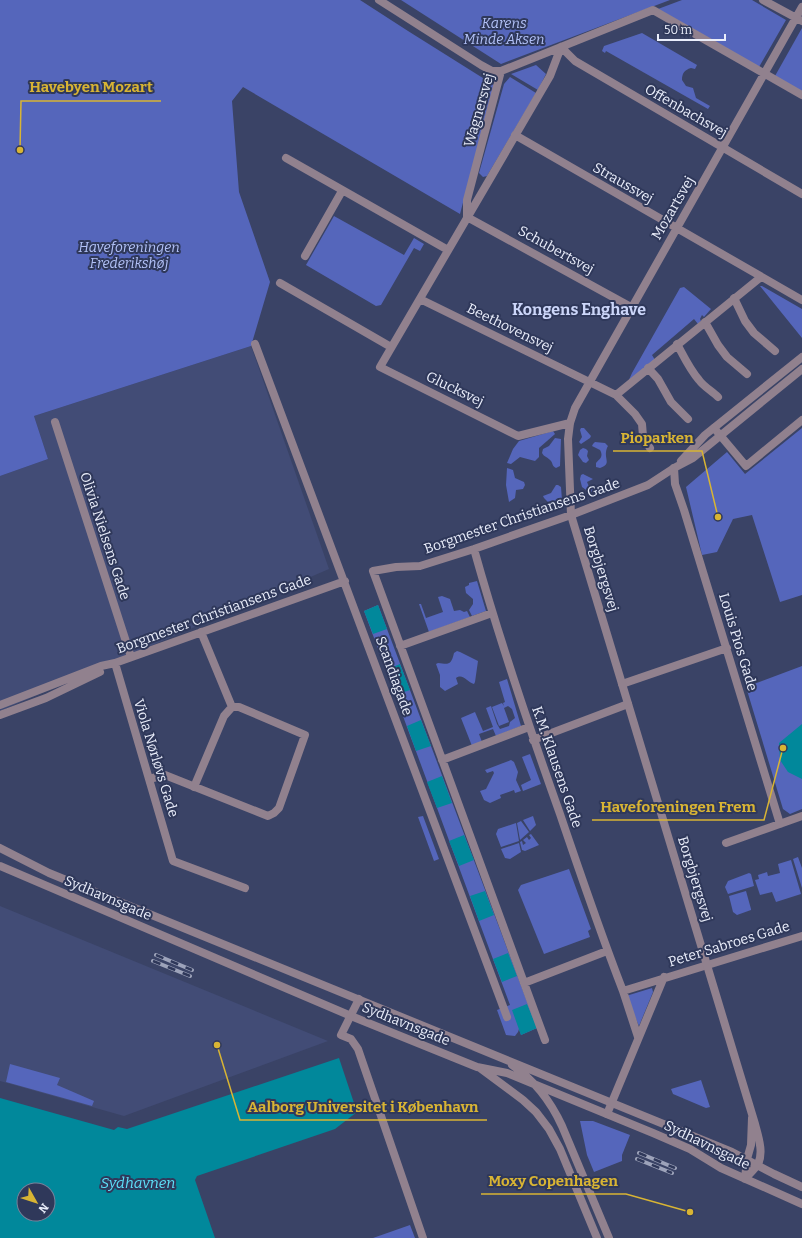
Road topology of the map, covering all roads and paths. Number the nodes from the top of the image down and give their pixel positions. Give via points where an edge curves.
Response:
1 (379, 0) edge
2 (763, 0) edge
3 (802, 7) edge
4 (799, 19) edge
5 (561, 47) junction
6 (501, 71) junction
7 (764, 74) junction
8 (802, 95) edge
9 (515, 135) junction
10 (722, 147) junction
11 (286, 158) dead end
12 (342, 191) junction
13 (802, 194) edge
14 (467, 216) junction
15 (676, 228) junction
16 (448, 250) junction
17 (305, 256) dead end
18 (761, 277) junction
19 (280, 283) dead end
20 (734, 298) junction
21 (420, 299) junction
22 (802, 300) edge
23 (631, 307) junction
24 (705, 322) junction
25 (255, 344) dead end
26 (677, 344) junction
27 (391, 347) junction
28 (775, 351) dead end
29 (802, 357) edge
30 (380, 367) joint
31 (648, 368) junction
32 (802, 369) edge
33 (747, 374) dead end
34 (589, 381) junction
35 (616, 395) junction
36 (718, 397) dead end
37 (688, 419) dead end
38 (802, 420) edge
39 (55, 422) dead end
40 (570, 423) junction
41 (714, 428) junction
42 (721, 435) junction
43 (650, 448) dead end
44 (674, 468) junction
45 (571, 515) junction
46 (474, 549) junction
47 (373, 571) joint
48 (345, 581) junction
49 (492, 613) junction
50 (201, 632) junction
51 (400, 646) junction
52 (727, 648) junction
53 (131, 657) junction
54 (115, 663) junction
55 (622, 684) junction
56 (628, 704) junction
57 (0, 705) edge
58 (232, 707) junction
59 (0, 715) edge
60 (529, 727) junction
61 (533, 740) junction
62 (442, 760) junction
63 (149, 779) junction
64 (194, 787) junction
65 (802, 816) edge
66 (780, 824) junction
67 (726, 843) dead end
68 (0, 848) edge
69 (0, 866) edge
70 (245, 888) dead end
71 (802, 936) edge
72 (607, 951) junction
73 (707, 964) junction
74 (664, 977) junction
75 (524, 982) junction
76 (623, 991) junction
77 (359, 999) junction
78 (351, 1016) junction
79 (507, 1017) dead end
80 (638, 1037) junction
81 (545, 1040) dead end
82 (502, 1057) junction
83 (477, 1066) junction
84 (535, 1084) junction
85 (611, 1102) junction
86 (607, 1114) junction
87 (752, 1114) junction
88 (747, 1159) junction
89 (758, 1165) junction
90 (746, 1179) junction
91 (802, 1187) edge
92 (802, 1204) edge
93 (423, 1238) edge
94 (597, 1238) edge
95 (609, 1238) edge

1 - 6 street via 481,65 492,71
2 - 4 street
3 - 4 street, Mozartsvej
4 - 7 street, Mozartsvej
5 - 6 street, Wagnersvej
5 - 7 street, Wagnersvej via 653,10
5 - 9 street, Wagnersvej via 550,76
5 - 10 street, Offenbachsvej via 575,61
6 - 14 street, Wagnersvej via 467,200
7 - 8 street
7 - 10 street, Mozartsvej
9 - 14 street, Wagnersvej
9 - 15 street, Straussvej
10 - 13 street, Offenbachsvej
10 - 15 street, Mozartsvej
11 - 12 street
12 - 16 street
12 - 17 street
14 - 16 street, Wagnersvej
14 - 23 street, Schubertsvej
15 - 18 street, Straussvej
15 - 23 street, Mozartsvej
16 - 21 street, Wagnersvej
18 - 20 street
18 - 22 street, Straussvej
19 - 27 street
20 - 24 street
20 - 28 street via 754,333
21 - 27 street, Wagnersvej
21 - 34 street, Beethovensvej
23 - 34 street, Mozartsvej
24 - 26 street
24 - 33 street via 718,345
25 - 48 street, Scandiagade
26 - 31 street
26 - 36 street via 700,382
27 - 30 street, Wagnersvej
29 - 41 street, Borgmester Christiansens Gade
30 - 40 street, Glucksvej via 518,436
31 - 35 street
31 - 37 street via 658,379 671,402
32 - 42 street, Borgmester Christiansens Gade
34 - 35 street, Beethovensvej
34 - 40 street, Mozartsvej
35 - 43 street, Beethovensvej via 642,424 643,436
38 - 42 street via 746,466
39 - 53 street, Olivia Nielsens Gade
40 - 45 street, Borgbjergsvej via 568,439
41 - 42 street
41 - 44 street, Borgmester Christiansens Gade
42 - 44 street, Borgmester Christiansens Gade via 693,458
44 - 45 street, Borgmester Christiansens Gade via 648,485
44 - 52 street, Louis Pios Gade via 675,484
45 - 46 street, Borgmester Christiansens Gade
45 - 55 street, Borgbjergsvej
46 - 47 street, Borgmester Christiansens Gade via 420,566
46 - 49 street, K.M. Klausens Gade
47 - 51 street, Scandiagade
48 - 50 street, Borgmester Christiansens Gade
48 - 79 street, Scandiagade
49 - 51 street, Scandiagade
49 - 60 street, K.M. Klausens Gade
50 - 53 street, Borgmester Christiansens Gade
50 - 58 street
51 - 62 street, Scandiagade
52 - 55 street
52 - 66 street, Louis Pios Gade
53 - 54 street, Borgmester Christiansens Gade
54 - 57 street, Borgmester Christiansens Gade
54 - 59 street, Borgmester Christiansens Gade via 46,698
54 - 63 street, Viola Nørløvs Gade
55 - 56 street, Borgbjergsvej
56 - 61 street
56 - 73 street, Borgbjergsvej
58 - 64 street via 224,716
58 - 64 street via 239,707 305,735 278,808 274,814 268,816
60 - 61 street, K.M. Klausens Gade
60 - 62 street
61 - 72 street, K.M. Klausens Gade
62 - 75 street, Scandiagade
63 - 64 street via 165,775
63 - 70 street, Viola Nørløvs Gade via 174,861
65 - 66 street
66 - 67 street
68 - 77 street, Sydhavnsgade via 49,873
69 - 78 street, Sydhavnsgade
71 - 73 street, Peter Sabroes Gade
72 - 75 street
72 - 76 street, K.M. Klausens Gade
73 - 74 street, Peter Sabroes Gade
73 - 87 street, Borgbjergsvej
74 - 76 street, Peter Sabroes Gade
74 - 80 street, Peter Sabroes Gade
75 - 81 street, Scandiagade
76 - 80 street
77 - 78 street
77 - 82 street, Sydhavnsgade
78 - 83 street, Sydhavnsgade
78 - 93 street via 341,1034 351,1039 358,1049
80 - 85 street, Peter Sabroes Gade
82 - 84 street
82 - 85 street, Sydhavnsgade
83 - 84 street, Sydhavnsgade
83 - 94 street via 523,1100 549,1129 560,1149
84 - 86 street, Sydhavnsgade
84 - 95 street via 560,1121
85 - 86 street, Peter Sabroes Gade
85 - 88 street, Sydhavnsgade
86 - 90 street, Sydhavnsgade via 690,1149 721,1168
87 - 88 street, Borgbjergsvej via 751,1145
87 - 89 street, Borgbjergsvej via 761,1149
88 - 89 street, Sydhavnsgade
88 - 90 street, Borgbjergsvej
89 - 90 street
89 - 91 street, Sydhavnsgade
90 - 92 street, Sydhavnsgade

